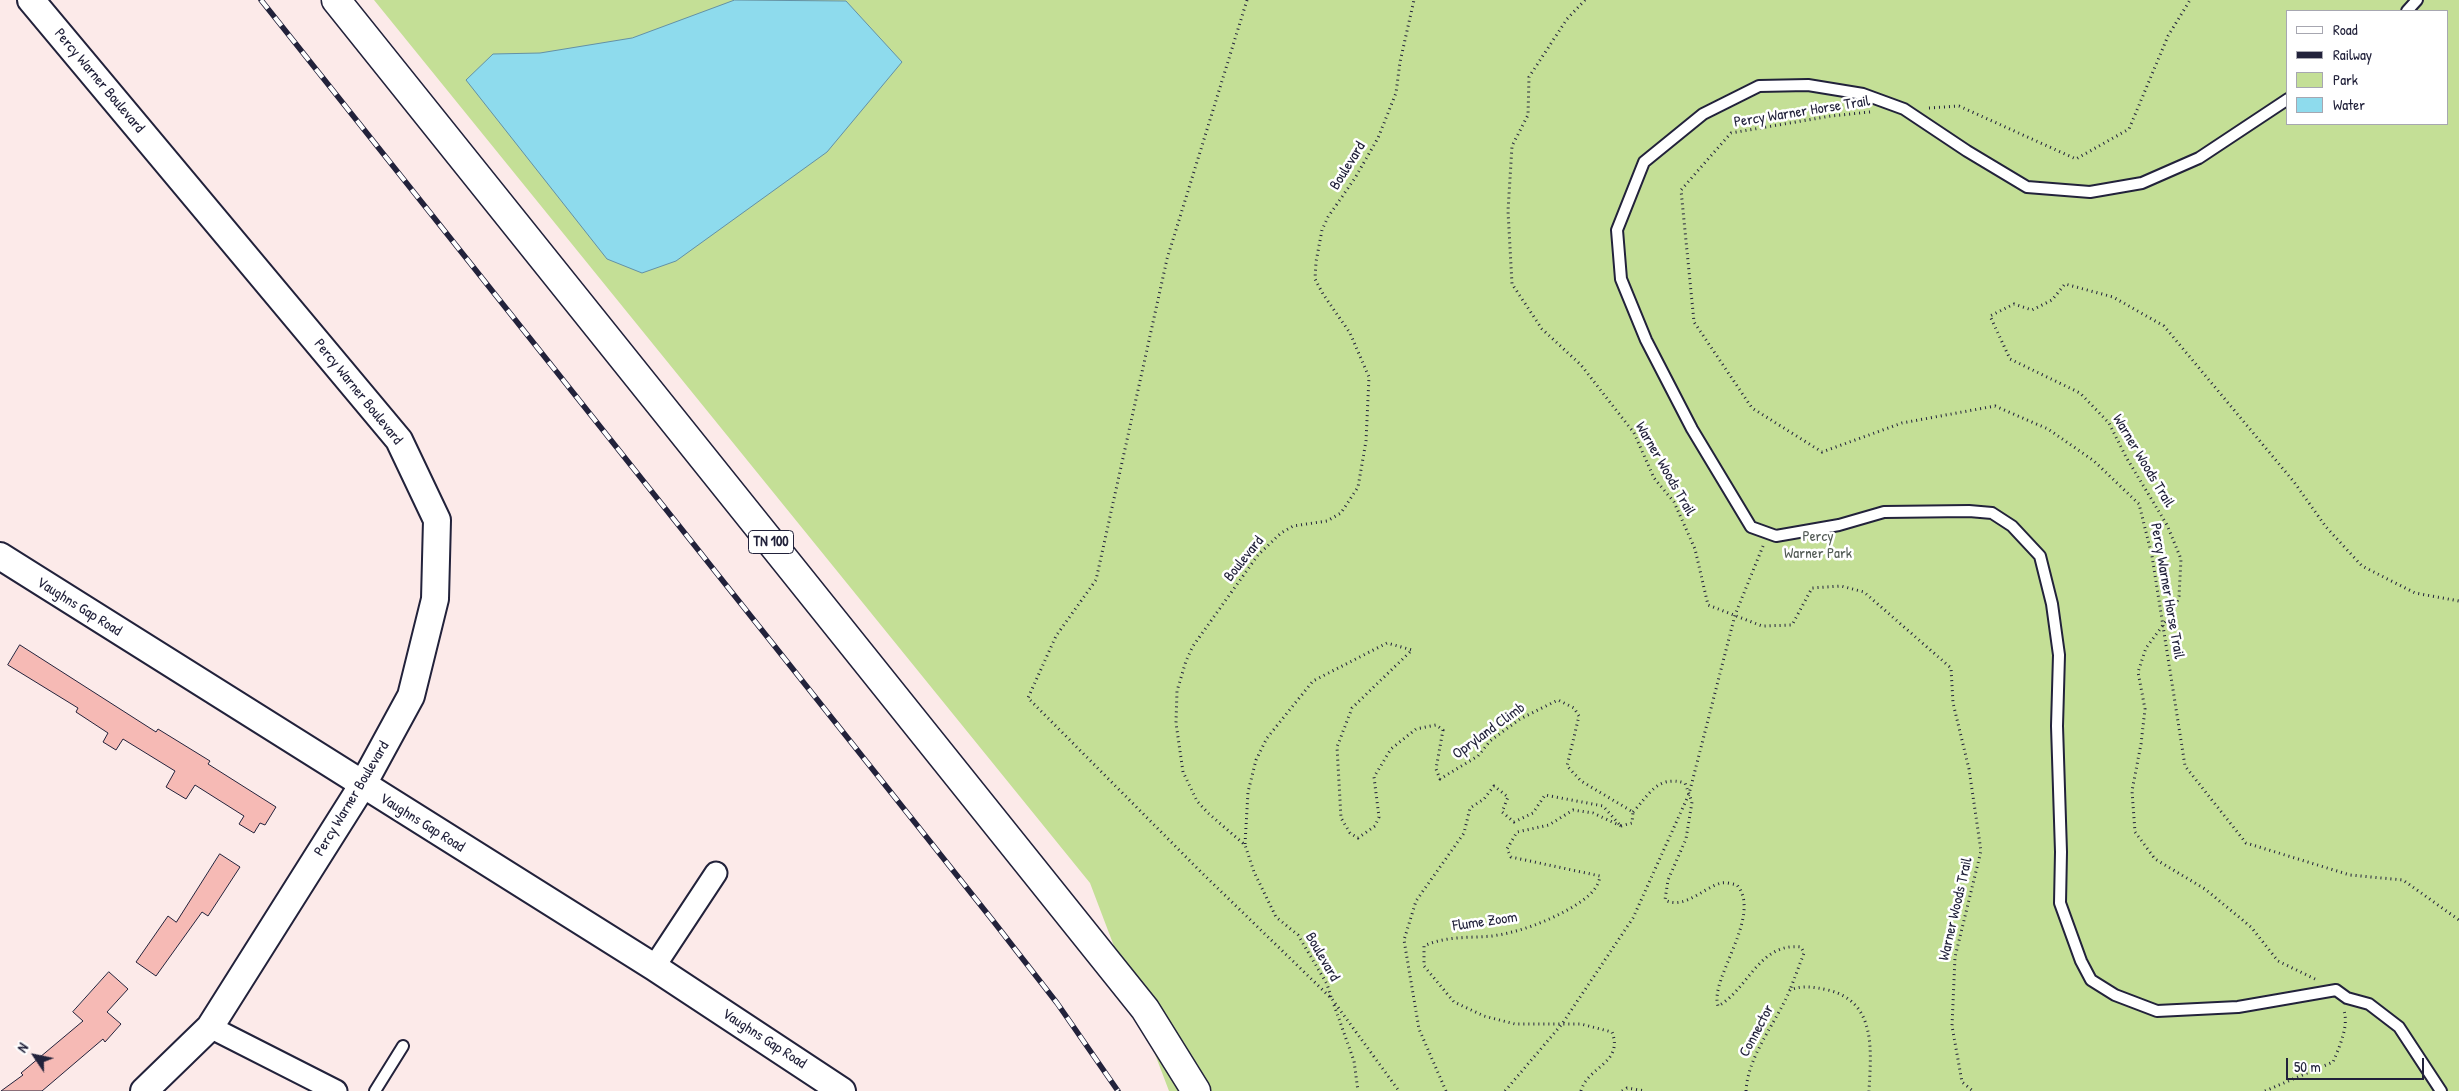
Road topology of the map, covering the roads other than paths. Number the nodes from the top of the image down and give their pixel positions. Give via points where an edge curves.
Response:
1 (31, 0) edge
2 (336, 0) edge
3 (2417, 0) edge
4 (2408, 10) edge
5 (2286, 100) edge
6 (0, 556) edge
7 (362, 786) junction
8 (716, 873) dead end
9 (654, 967) junction
10 (210, 1027) junction
11 (403, 1046) dead end
12 (144, 1091) edge
13 (336, 1091) edge
14 (376, 1091) edge
15 (842, 1091) edge
16 (1196, 1091) edge
17 (2441, 1091) edge

1 - 7 street, Percy Warner Boulevard via 399,440 437,520 435,600 411,696
2 - 16 main road, TN 100 via 1145,1009
3 - 4 lane
5 - 17 lane via 2199,158 2142,183 2090,192 2027,187 1904,109 1863,94 1808,85 1759,86 1703,114 1644,162 1617,230 1621,280 1646,340 1692,429 1751,528 1776,536 1884,512 1992,513 2012,526 2040,556 2052,604 2059,655 2060,902 2091,980 2115,995 2157,1010 2238,1007 2336,990 2347,998 2368,1004 2398,1027
6 - 7 street, Vaughns Gap Road
7 - 9 street, Vaughns Gap Road
7 - 10 street, Percy Warner Boulevard
8 - 9 street
9 - 15 street, Vaughns Gap Road
10 - 12 street, Percy Warner Boulevard
10 - 13 street
11 - 14 lane

